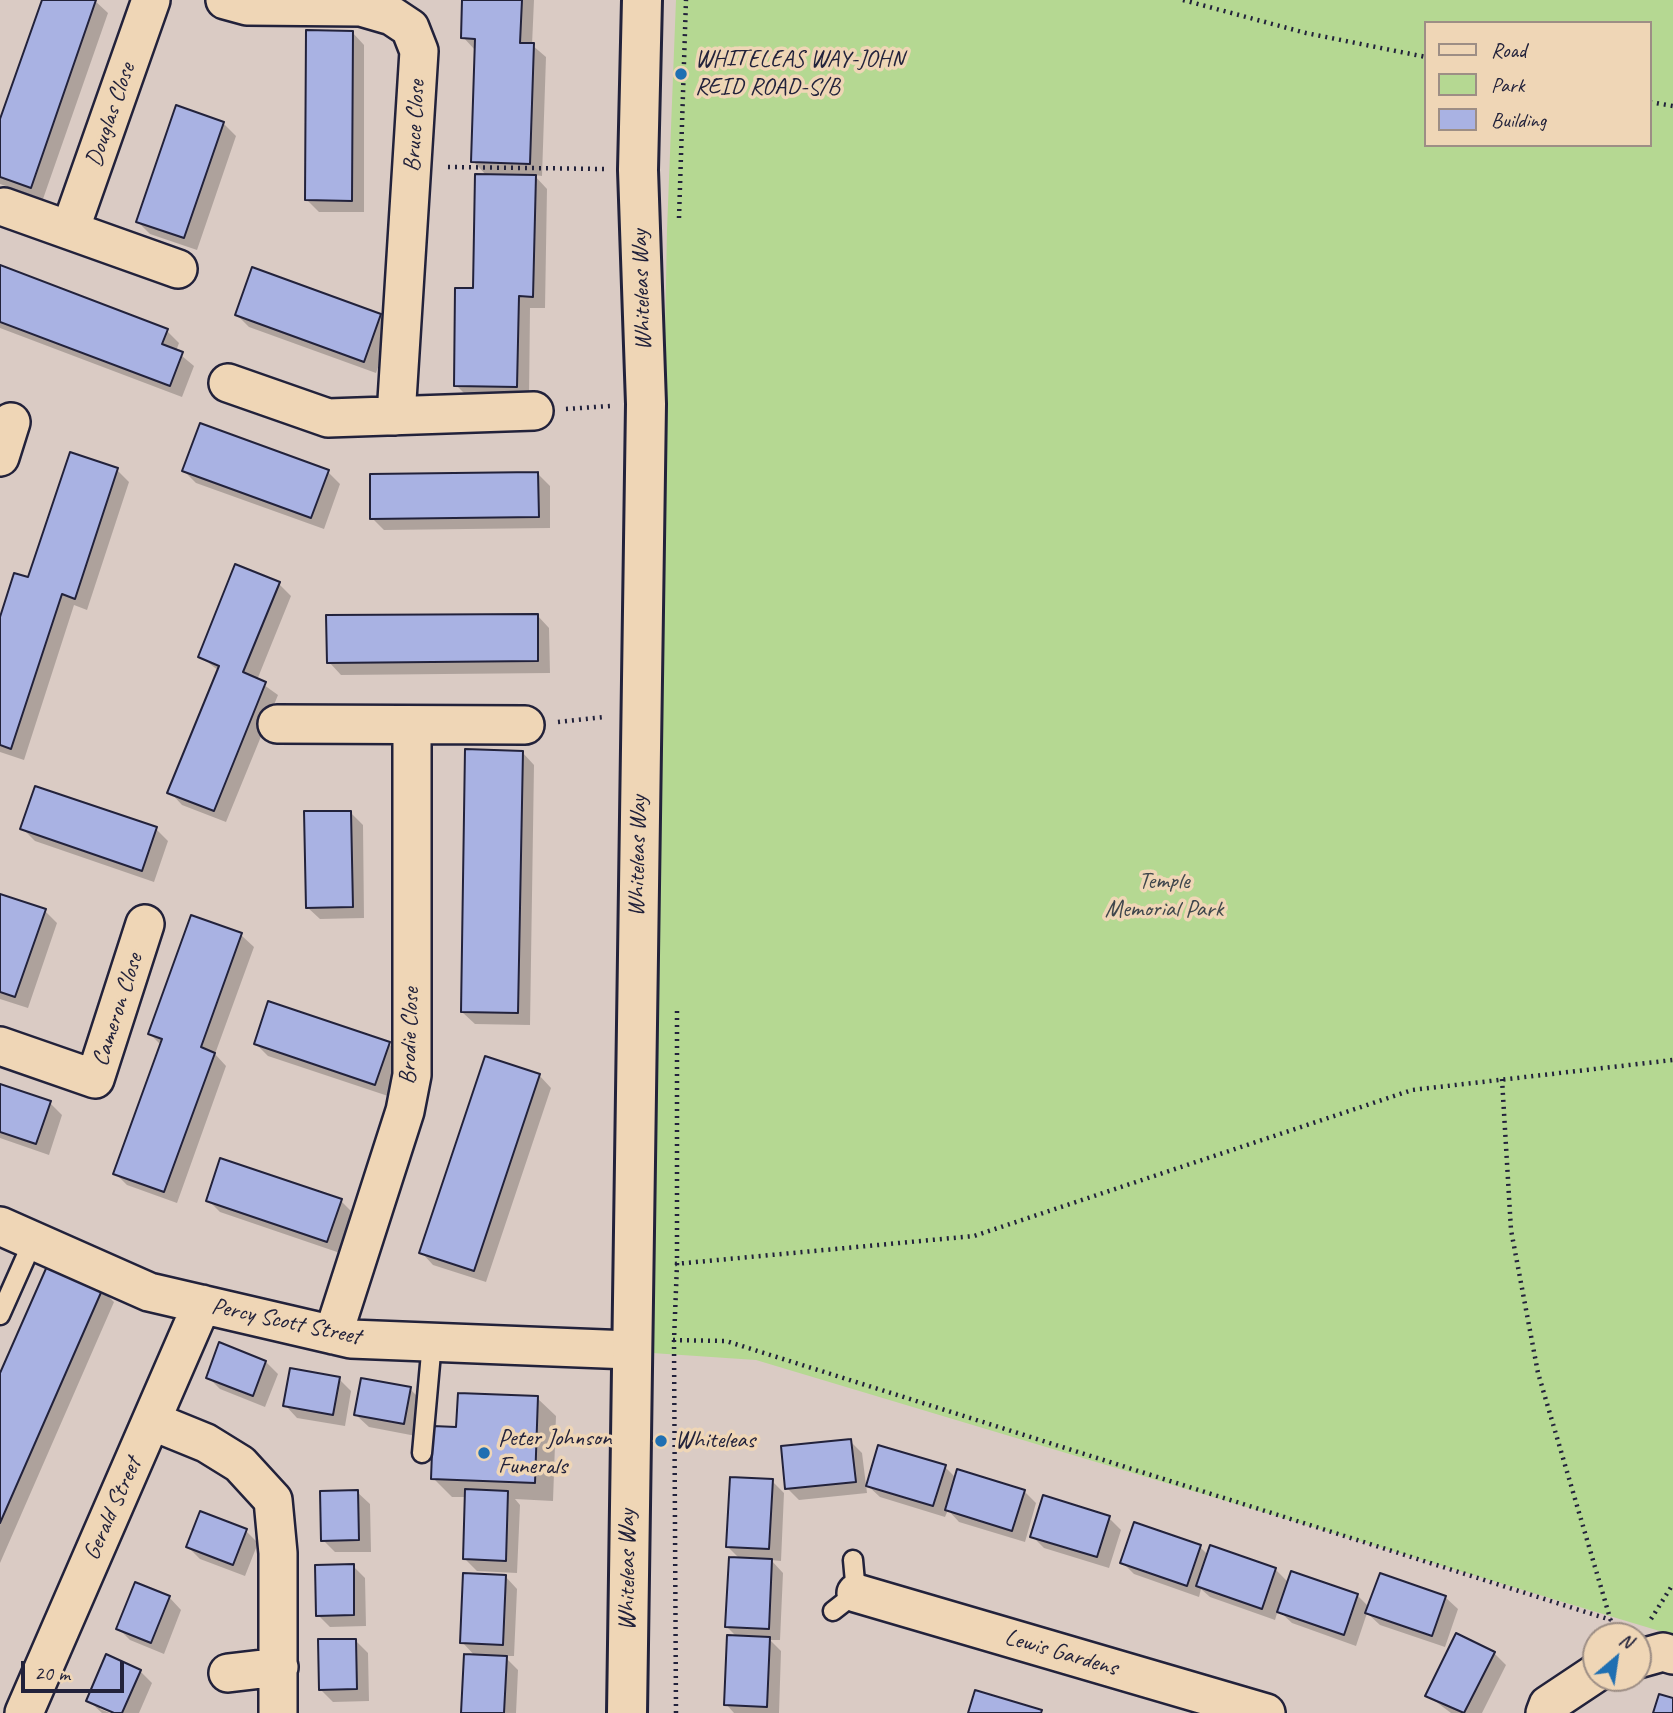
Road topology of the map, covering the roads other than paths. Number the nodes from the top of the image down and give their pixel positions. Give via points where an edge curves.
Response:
1 (151, 0) edge
2 (225, 0) edge
3 (642, 0) edge
4 (4, 206) dead end
5 (70, 230) junction
6 (178, 269) dead end
7 (228, 383) dead end
8 (534, 411) road end
9 (396, 416) junction
10 (11, 422) dead end
11 (0, 457) edge
12 (277, 724) dead end
13 (412, 725) junction
14 (525, 725) road end
15 (145, 924) dead end
16 (0, 1046) edge
17 (0, 1226) edge
18 (33, 1241) junction
19 (202, 1304) junction
20 (0, 1315) edge
21 (333, 1335) junction
22 (432, 1342) junction
23 (630, 1345) junction
24 (152, 1421) junction
25 (422, 1453) dead end
26 (847, 1588) dead end
27 (1652, 1655) edge
28 (1673, 1655) edge
29 (279, 1667) junction
30 (228, 1673) dead end
31 (1582, 1682) edge
32 (24, 1713) edge
33 (278, 1713) edge
34 (627, 1713) edge
35 (1266, 1713) edge
36 (1545, 1713) edge

1 - 5 street, Douglas Close
2 - 9 street, Bruce Close via 247,6 361,6 392,16 410,28 419,51
3 - 23 main road, Whiteleas Way via 638,170 646,404
4 - 5 street
5 - 6 street
7 - 9 street via 328,418
8 - 9 street
10 - 11 street
12 - 13 street
13 - 14 street
13 - 21 street, Brodie Close via 412,1076 405,1111
15 - 16 street, Cameron Close via 95,1079
17 - 18 street, Percy Scott Street
18 - 19 street, Percy Scott Street via 149,1292
18 - 20 lane
19 - 21 street, Percy Scott Street
19 - 24 street, Gerald Street
21 - 22 street, Percy Scott Street
22 - 23 street, Percy Scott Street
22 - 25 lane
23 - 34 main road, Whiteleas Way
24 - 29 street via 206,1443 240,1464 273,1500
24 - 32 street, Gerald Street
26 - 35 street, Lewis Gardens
27 - 28 street via 1663,1651
29 - 30 street
29 - 33 street
31 - 36 street via 1548,1705

